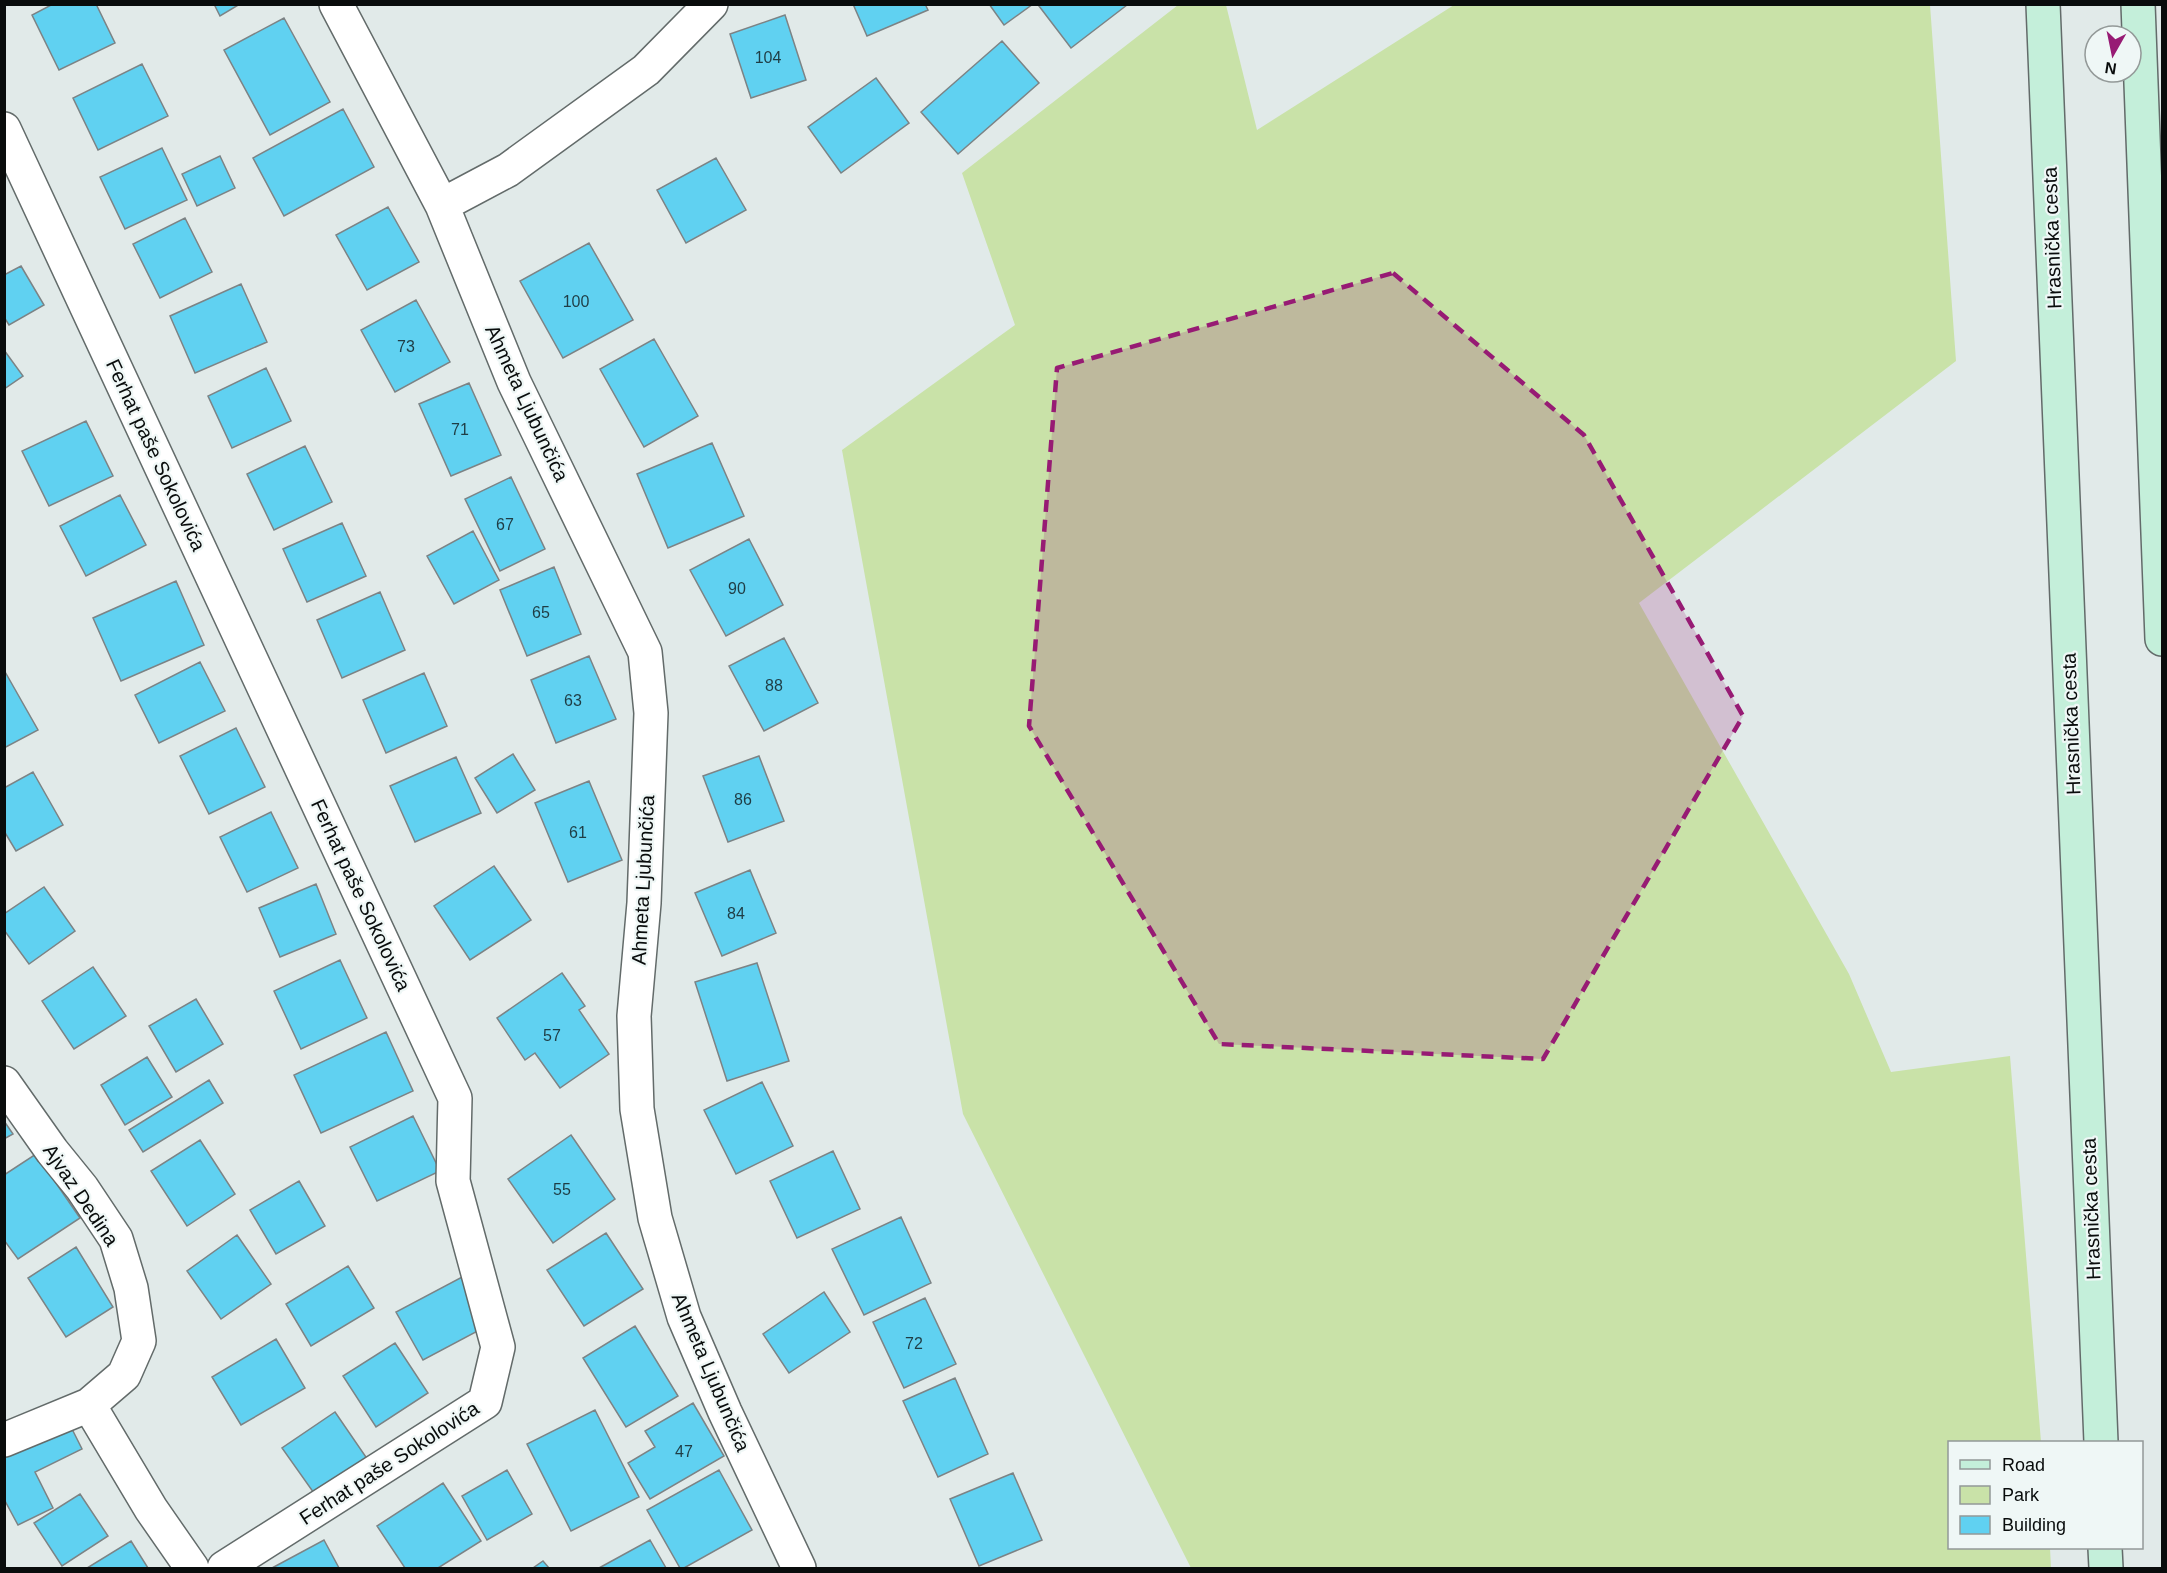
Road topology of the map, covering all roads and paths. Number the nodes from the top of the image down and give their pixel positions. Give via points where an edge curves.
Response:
1 (336, 4) edge
2 (711, 4) edge
3 (2043, 4) edge
4 (2138, 4) edge
5 (4, 129) edge
6 (442, 205) junction
7 (2156, 284) edge
8 (2163, 639) edge
9 (4, 1083) edge
10 (89, 1405) junction
11 (4, 1440) edge
12 (2101, 1441) edge
13 (2105, 1549) edge
14 (192, 1569) edge
15 (224, 1569) edge
16 (800, 1569) edge
17 (2106, 1569) edge

1 - 6 street, Ahmeta Ljubunčića
2 - 6 street via 646,70 508,170
3 - 12 main road, Hrasnička cesta
4 - 7 main road
5 - 15 street, Ferhat paše Sokolovića via 455,1098 453,1181 498,1347 485,1402
6 - 16 street, Ahmeta Ljubunčića via 514,382 645,652 651,713 644,903 634,1016 638,1109 655,1218 684,1317
7 - 8 main road
9 - 10 street, Ajvaz Dedina via 116,1239 131,1288 139,1341 124,1375
10 - 11 street, Ajvaz Dedina
10 - 14 street
13 - 17 main road

